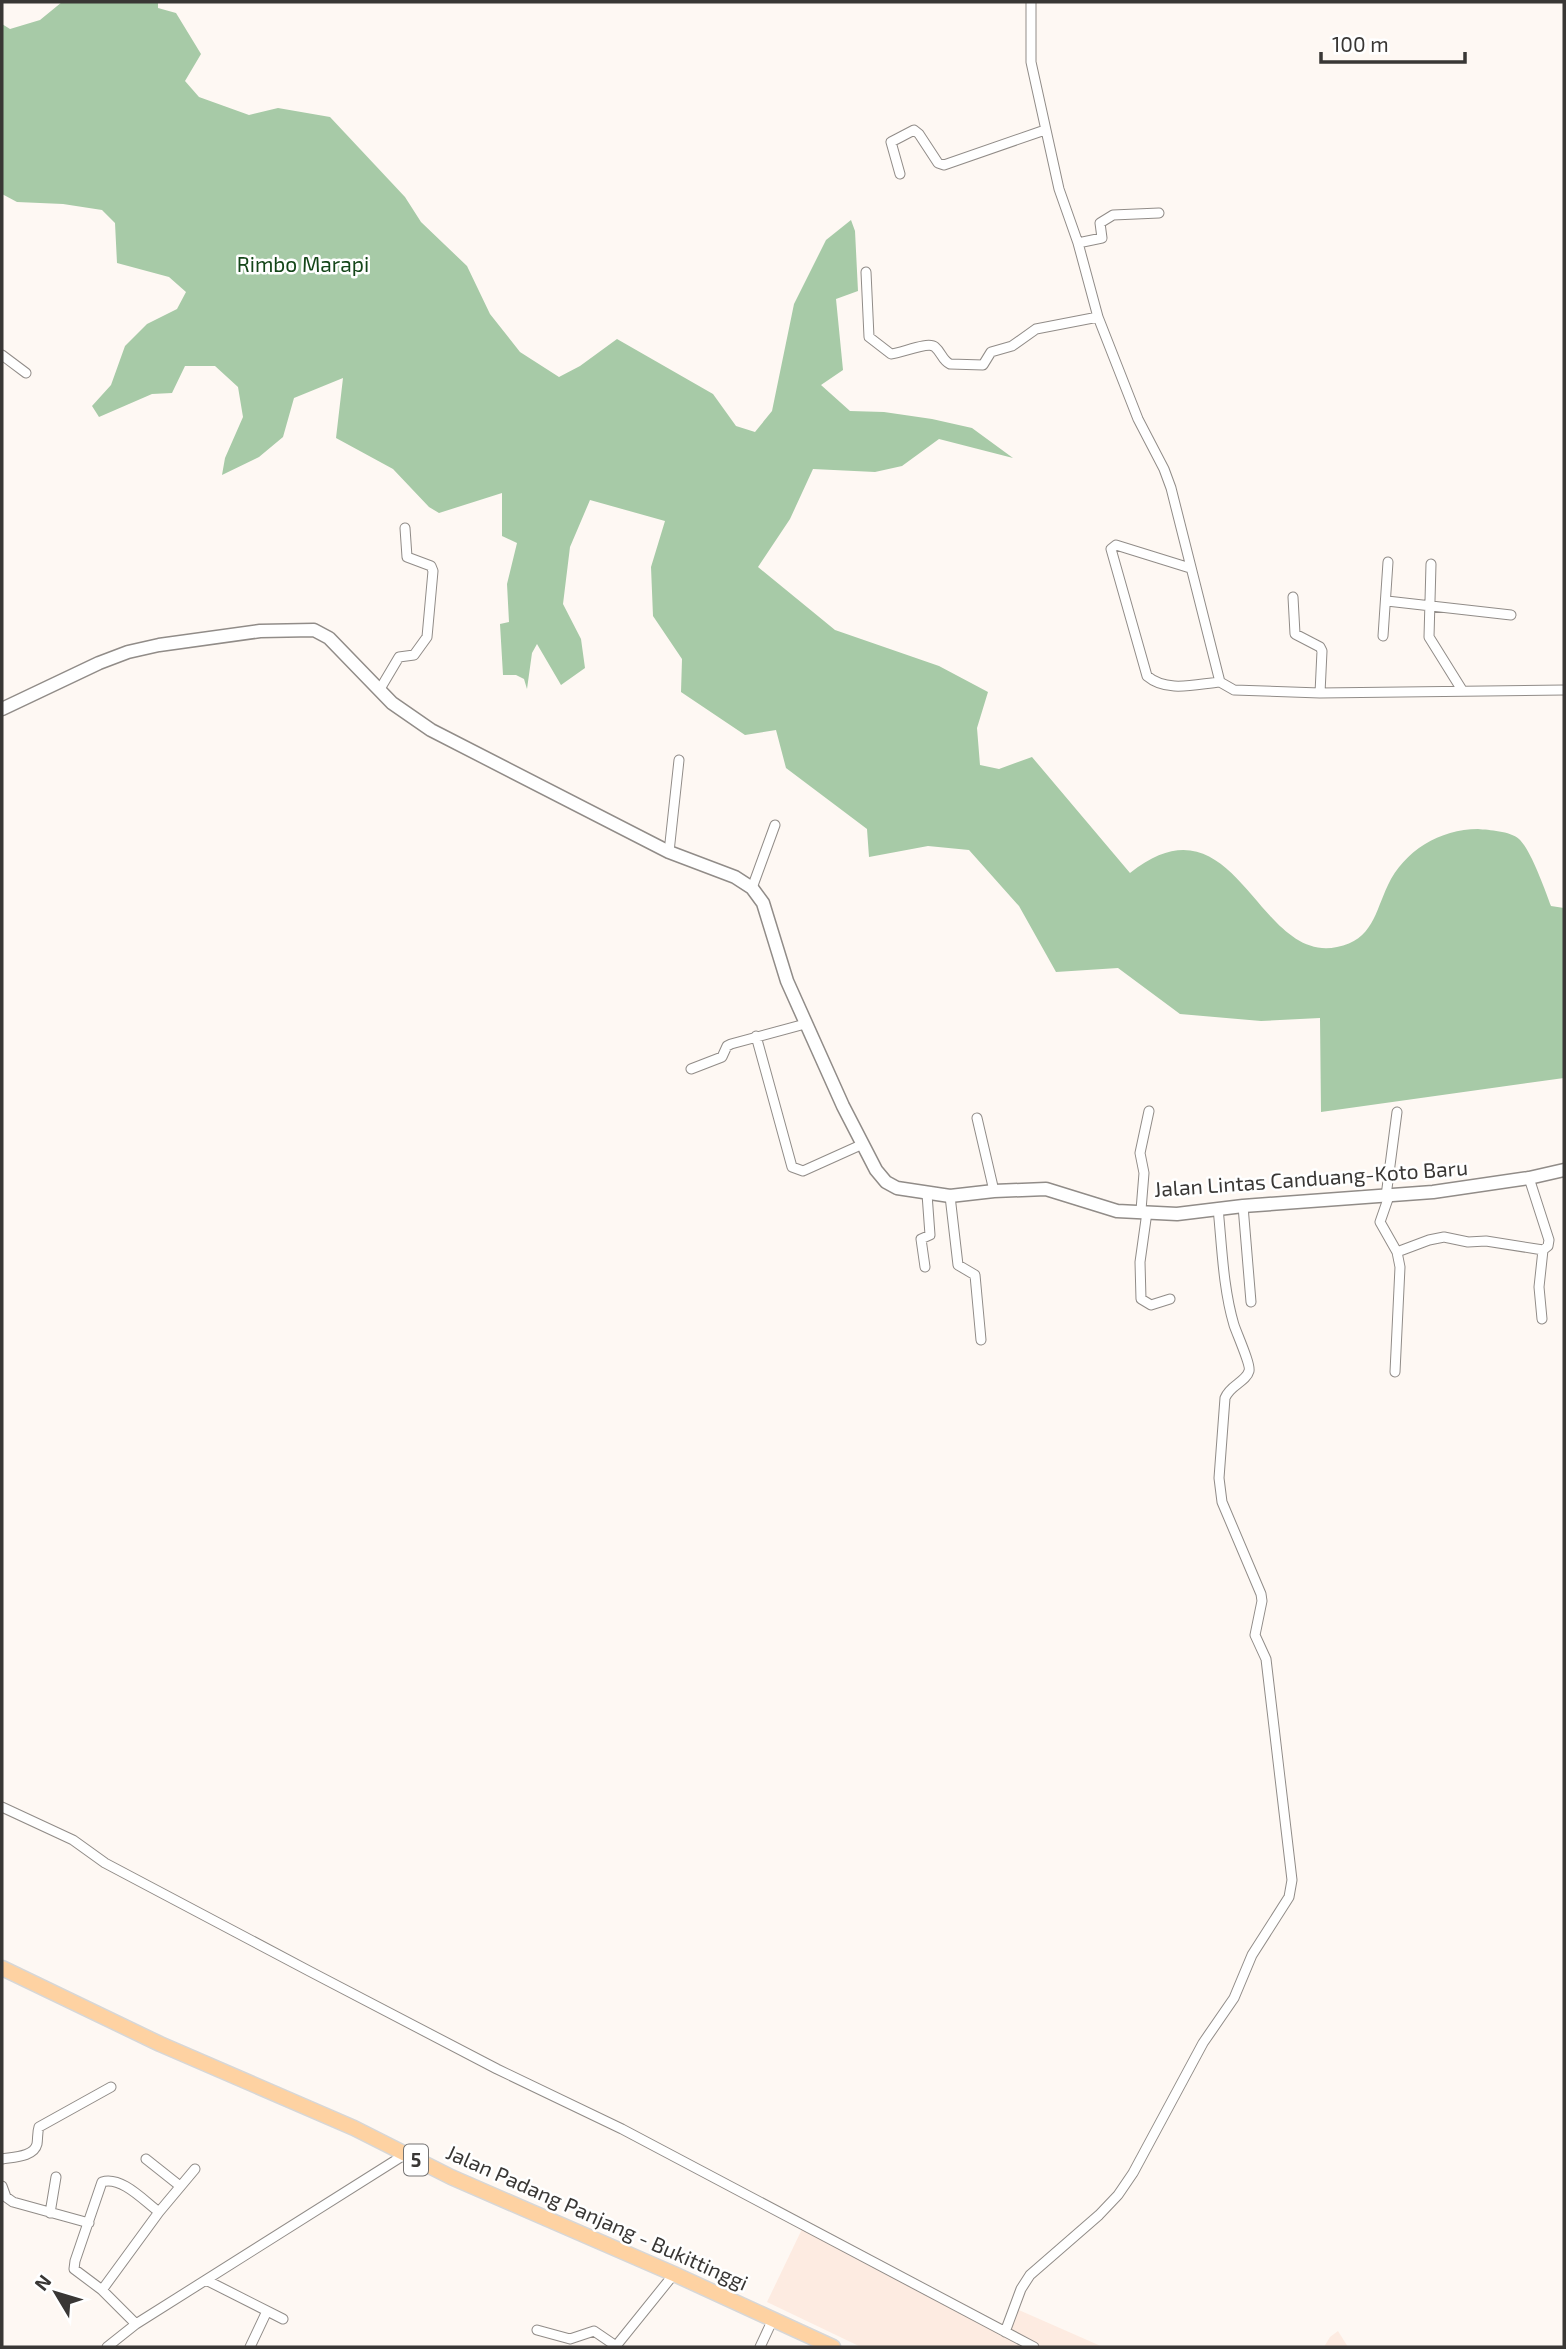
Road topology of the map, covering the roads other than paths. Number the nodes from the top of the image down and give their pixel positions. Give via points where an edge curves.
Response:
1 (1031, 2) edge
2 (1045, 131) junction
3 (900, 174) dead end
4 (1158, 214) dead end
5 (1078, 243) junction
6 (866, 272) dead end
7 (1098, 317) junction
8 (2, 355) edge
9 (26, 373) dead end
10 (405, 528) dead end
11 (1388, 562) dead end
12 (1431, 564) dead end
13 (1190, 568) junction
14 (1293, 597) dead end
15 (1387, 601) junction
16 (1429, 604) junction
17 (1511, 615) dead end
18 (1383, 636) dead end
19 (1220, 682) junction
20 (380, 689) junction
21 (1564, 690) edge
22 (1462, 691) junction
23 (1320, 693) junction
24 (2, 709) edge
25 (679, 760) dead end
26 (775, 825) dead end
27 (669, 852) junction
28 (752, 888) junction
29 (805, 1024) junction
30 (756, 1036) junction
31 (691, 1069) dead end
32 (1149, 1111) dead end
33 (1397, 1112) dead end
34 (977, 1118) dead end
35 (863, 1144) junction
36 (1564, 1170) edge
37 (1529, 1178) junction
38 (994, 1191) junction
39 (927, 1194) junction
40 (950, 1196) junction
41 (1388, 1196) junction
42 (1243, 1206) junction
43 (1218, 1208) junction
44 (1144, 1211) junction
45 (1543, 1250) junction
46 (1397, 1252) junction
47 (925, 1267) dead end
48 (1170, 1299) dead end
49 (1251, 1302) dead end
50 (1542, 1319) dead end
51 (981, 1340) dead end
52 (1395, 1373) dead end
53 (2, 1807) edge
54 (2, 1968) edge
55 (111, 2087) dead end
56 (404, 2155) junction
57 (2, 2159) edge
58 (146, 2159) dead end
59 (195, 2169) dead end
60 (56, 2177) dead end
61 (2, 2186) edge
62 (180, 2186) junction
63 (159, 2212) junction
64 (50, 2213) junction
65 (89, 2224) junction
66 (674, 2274) junction
67 (206, 2280) junction
68 (102, 2290) junction
69 (267, 2311) junction
70 (283, 2319) dead end
71 (773, 2319) junction
72 (136, 2324) junction
73 (537, 2330) dead end
74 (1005, 2332) junction
75 (107, 2347) edge
76 (250, 2347) edge
77 (760, 2347) edge
78 (833, 2347) edge
79 (1034, 2347) edge

1 - 2 street via 1031,62
2 - 3 street via 944,164 938,163 914,130 891,142
2 - 5 street
4 - 5 street via 1111,215 1100,223 1102,238
5 - 7 street
6 - 7 street via 869,337 891,354 929,345 950,364 983,365 991,352 1013,346 1036,329
7 - 13 street via 1171,488
8 - 9 street
10 - 20 street via 407,557 433,571 427,637 414,655 398,657
11 - 15 street
12 - 16 street
13 - 19 street
13 - 19 street via 1116,545 1111,549 1147,676 1168,687
14 - 23 street via 1295,634 1322,651
15 - 16 street
15 - 18 street
16 - 17 street
16 - 22 street via 1429,637
19 - 23 street via 1234,691
20 - 24 main road via 322,633 260,631 128,652
20 - 27 main road via 431,730
21 - 22 street
22 - 23 street
25 - 27 street
26 - 28 street
27 - 28 main road
28 - 29 main road, Jalan Lintas Canduang-Koto Baru via 763,903 780,963
29 - 30 street
29 - 35 main road, Jalan Lintas Canduang-Koto Baru
30 - 31 street via 727,1046 723,1057
30 - 35 street via 792,1167 803,1171
32 - 44 street via 1140,1153
33 - 41 street
34 - 38 street
35 - 39 main road, Jalan Lintas Canduang-Koto Baru via 891,1185
36 - 37 main road, Jalan Lintas Canduang-Koto Baru
37 - 41 main road, Jalan Lintas Canduang-Koto Baru
37 - 45 street via 1548,1235
38 - 40 main road, Jalan Lintas Canduang-Koto Baru
38 - 44 main road, Jalan Lintas Canduang-Koto Baru via 1046,1189 1116,1211
39 - 40 main road, Jalan Lintas Canduang-Koto Baru
39 - 47 street via 930,1235 921,1240
40 - 51 street via 958,1265 975,1275
41 - 42 main road, Jalan Lintas Canduang-Koto Baru
41 - 46 street via 1380,1222
42 - 43 main road, Jalan Lintas Canduang-Koto Baru
42 - 49 street
43 - 44 main road, Jalan Lintas Canduang-Koto Baru
43 - 74 street via 1227,1302 1250,1367 1225,1398 1219,1478 1222,1502 1261,1594 1255,1635 1266,1659 1292,1880 1289,1897 1252,1955 1234,1998 1203,2043 1133,2173 1099,2216 1030,2275
44 - 48 street via 1141,1298 1151,1305
45 - 46 street via 1444,1237
45 - 50 street
46 - 52 street
53 - 74 street via 73,1840 105,1863 311,1972 622,2129
54 - 56 highway, Jalan Padang Panjang - Bukittinggi / 5
55 - 57 street via 39,2127 37,2146 29,2154
56 - 66 highway, Jalan Padang Panjang - Bukittinggi / 5
56 - 67 street
58 - 62 street
59 - 62 street
60 - 64 street
61 - 64 street via 13,2202
62 - 63 street
63 - 65 street via 110,2179 102,2182
63 - 68 street
64 - 65 street
65 - 68 street via 74,2269
66 - 71 highway, Jalan Padang Panjang - Bukittinggi / 5
66 - 73 street via 617,2346 594,2332 570,2339
67 - 69 street
67 - 72 street
68 - 72 street
69 - 70 street
69 - 76 street
71 - 77 street
71 - 78 highway, Jalan Padang Panjang - Bukittinggi / 5
72 - 75 street
74 - 79 street

